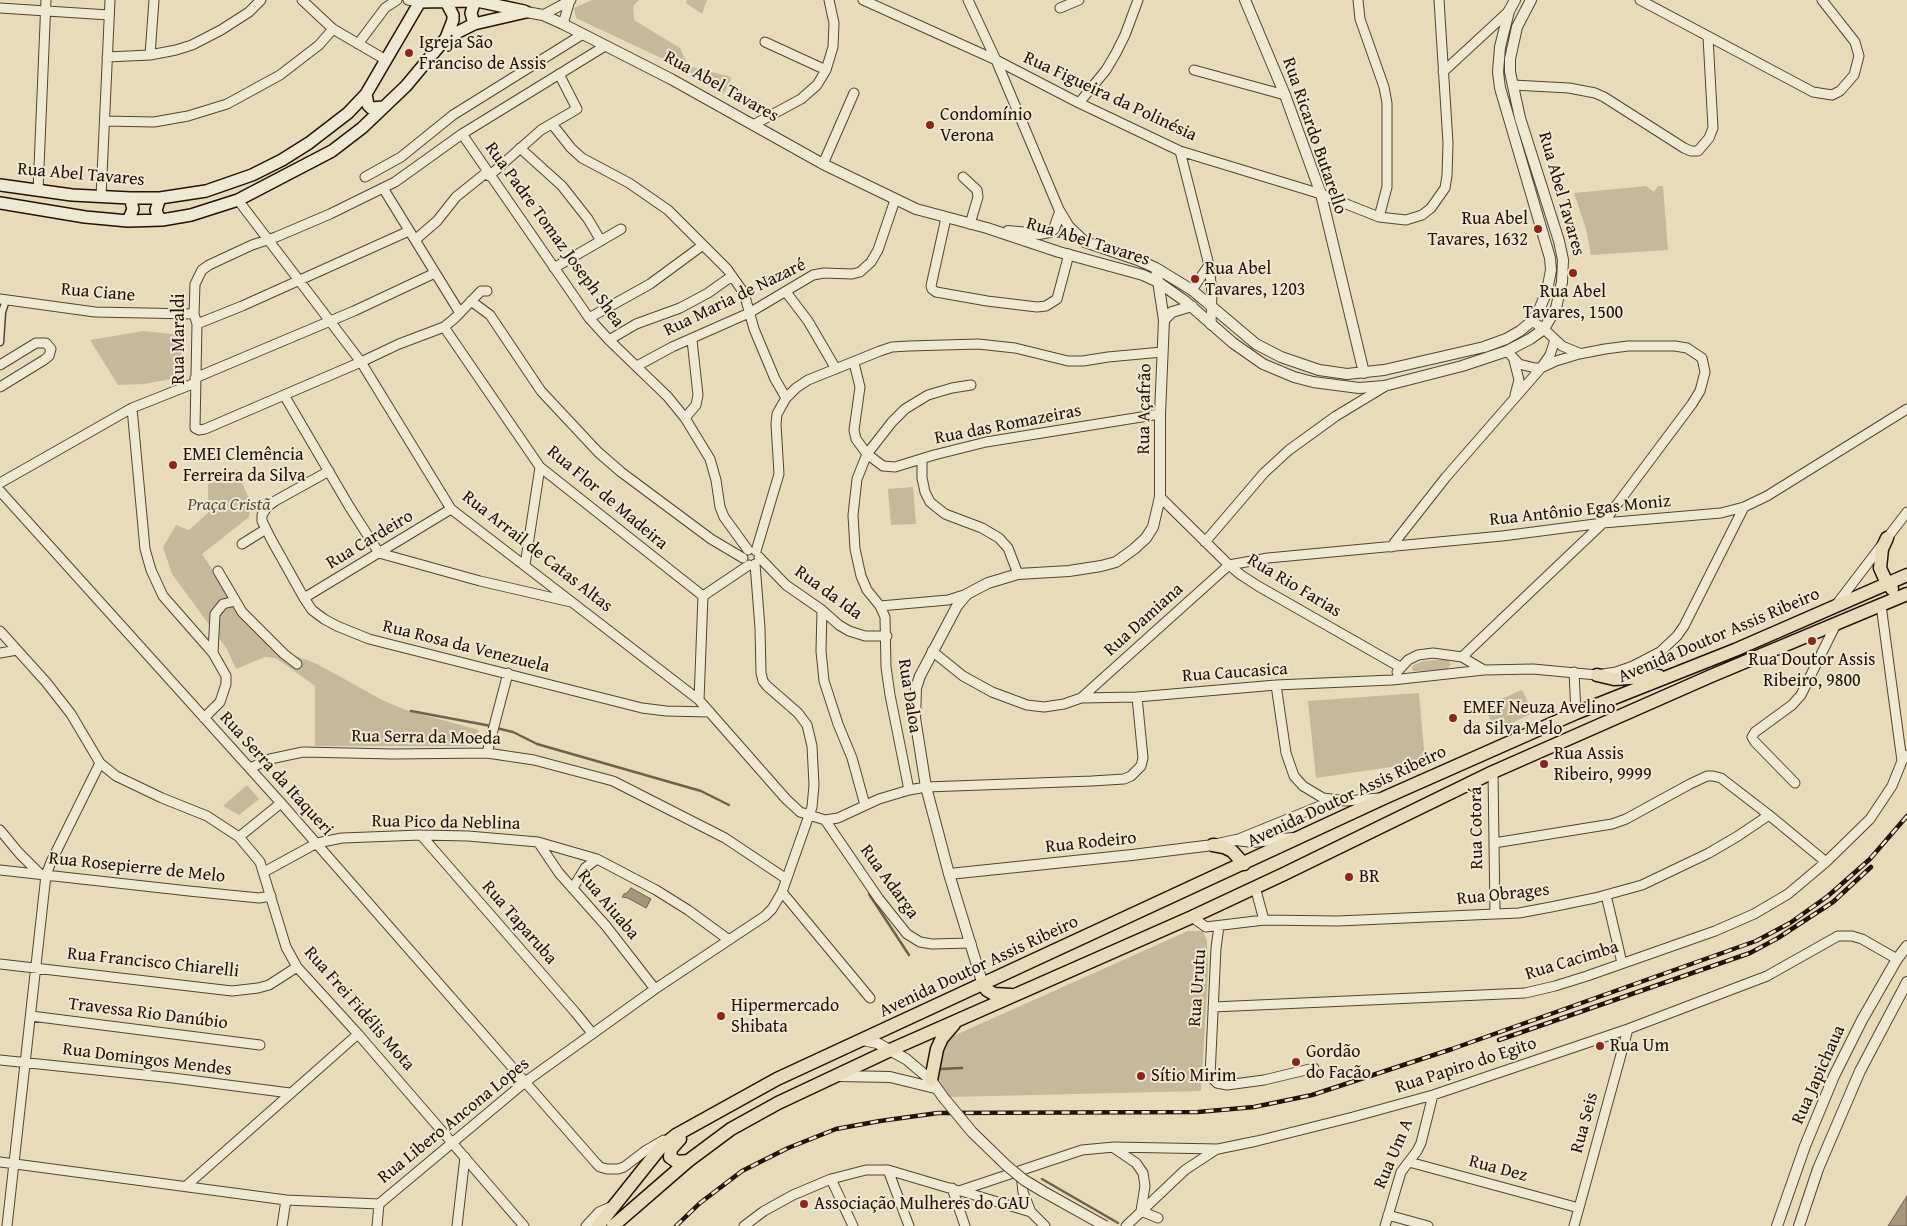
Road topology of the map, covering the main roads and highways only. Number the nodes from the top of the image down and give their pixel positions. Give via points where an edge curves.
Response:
1 (445, 0) edge
2 (477, 0) edge
3 (416, 1) edge
4 (474, 24) junction
5 (446, 38) junction
6 (366, 94) junction
7 (384, 107) junction
8 (348, 113) junction
9 (362, 128) junction
10 (0, 185) edge
11 (130, 198) junction
12 (160, 198) junction
13 (0, 203) edge
14 (162, 220) junction
15 (128, 221) junction
16 (1887, 538) road end
17 (1907, 576) edge
18 (1888, 583) junction
19 (1903, 596) edge
20 (1597, 675) road end
21 (1672, 676) junction
22 (1213, 845) road end
23 (1244, 864) junction
24 (983, 984) junction
25 (1014, 995) junction
26 (957, 1021) junction
27 (933, 1084) road end
28 (703, 1119) junction
29 (688, 1161) junction
30 (598, 1226) edge
31 (613, 1226) edge

1 - 2 main road, Rua Abel Tavares
1 - 3 main road, Rua Abel Tavares
1 - 5 main road via 453,20
2 - 4 main road via 471,13
2 - 4 main road, Rua Abel Tavares via 526,12
3 - 6 main road, Rua Abel Tavares
4 - 5 main road, Rua Abel Tavares
5 - 7 main road, Rua Abel Tavares
6 - 7 main road via 371,108
6 - 8 main road, Rua Abel Tavares
7 - 9 main road, Rua Abel Tavares
8 - 9 main road
8 - 12 main road, Rua Abel Tavares via 310,143 252,175 206,191
9 - 14 main road, Rua Abel Tavares via 332,151 238,200 191,215
10 - 11 main road, Rua Abel Tavares via 101,198
11 - 12 main road, Rua Abel Tavares
11 - 15 main road via 133,209
12 - 14 main road via 156,210
13 - 15 main road, Rua Abel Tavares
14 - 15 main road, Rua Abel Tavares
16 - 18 main road via 1880,568
17 - 18 main road, Avenida Doutor Assis Ribeiro
18 - 19 main road
18 - 21 main road, Avenida Doutor Assis Ribeiro
19 - 25 main road, Avenida Doutor Assis Ribeiro via 1493,772 1192,917
20 - 21 main road via 1614,679
21 - 23 main road, Avenida Doutor Assis Ribeiro via 1576,713
22 - 23 main road via 1232,851
23 - 24 main road, Avenida Doutor Assis Ribeiro
24 - 25 main road via 994,994
24 - 28 main road, Avenida Doutor Assis Ribeiro via 777,1079
25 - 26 main road, Avenida Doutor Assis Ribeiro
26 - 27 main road via 937,1049
26 - 29 main road, Avenida Doutor Assis Ribeiro via 778,1103 739,1125
28 - 29 main road via 669,1154 672,1160
28 - 30 main road via 676,1135 653,1156
29 - 31 main road, Avenida Doutor Assis Ribeiro

